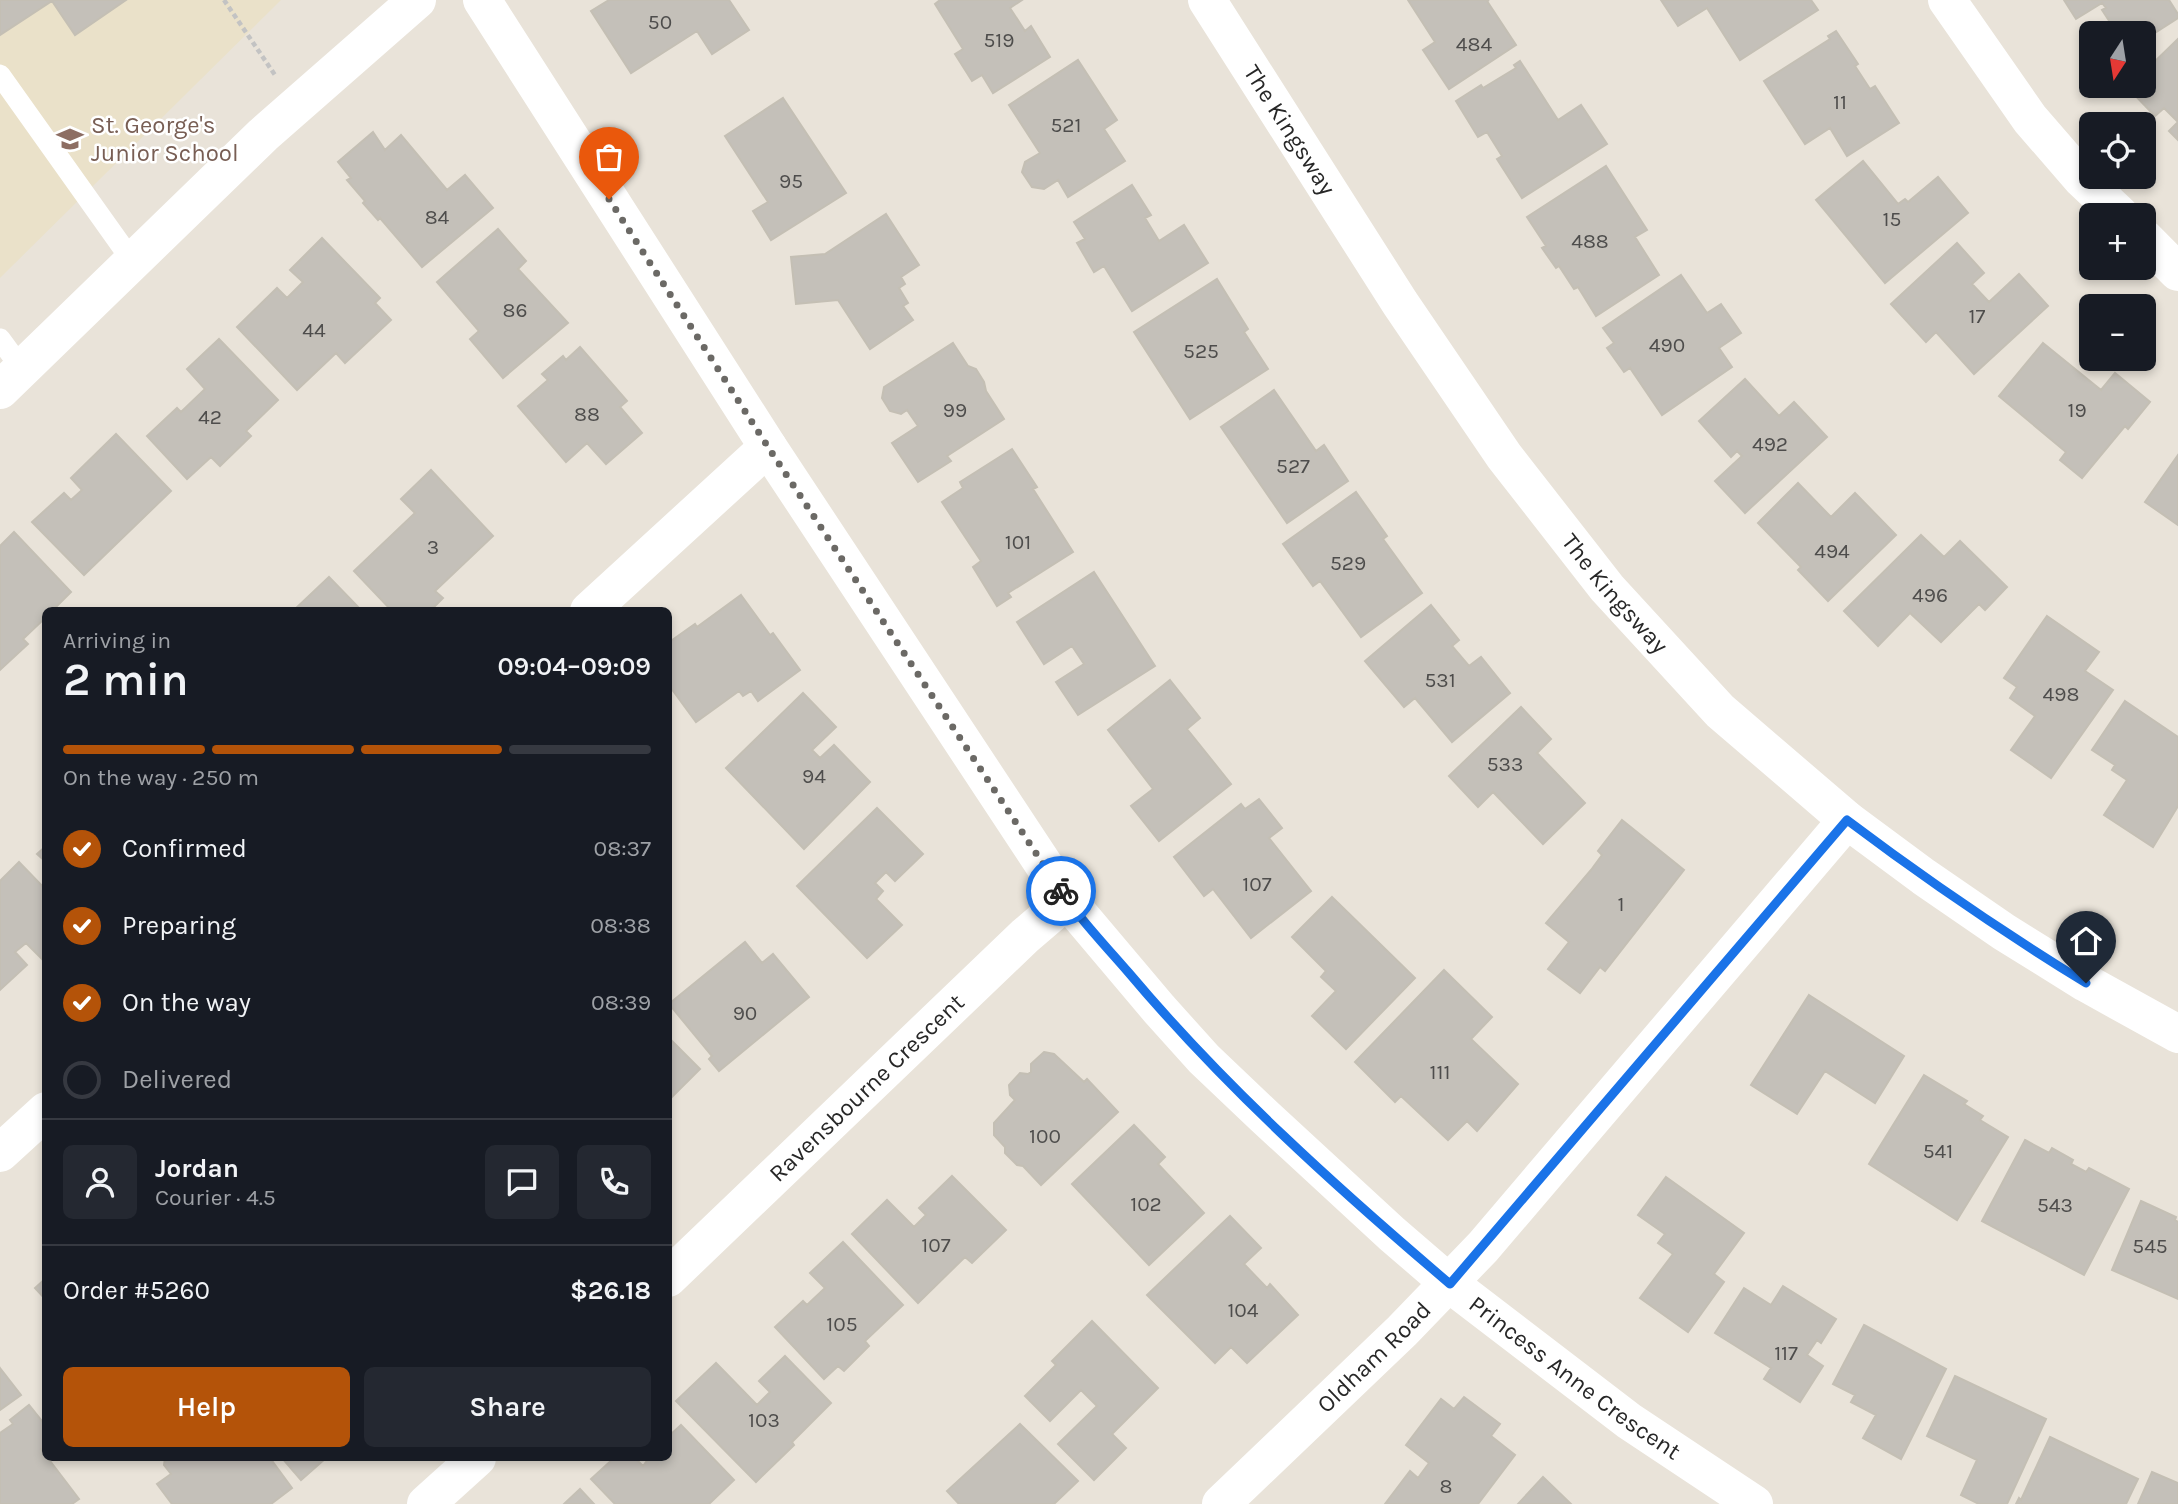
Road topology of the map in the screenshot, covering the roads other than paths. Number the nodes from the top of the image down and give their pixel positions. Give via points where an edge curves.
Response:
1 (417, 0) edge
2 (482, 0) edge
3 (1207, 0) edge
4 (1947, 0) edge
5 (0, 75) edge
6 (2107, 203) edge
7 (2156, 250) edge
8 (133, 262) junction
9 (2178, 272) edge
10 (7, 366) edge
11 (768, 447) junction
12 (593, 607) edge
13 (1847, 820) junction
14 (1067, 900) junction
15 (2178, 1034) edge
16 (42, 1115) edge
17 (0, 1153) edge
18 (672, 1274) edge
19 (1450, 1284) junction
20 (474, 1461) edge
21 (426, 1504) edge
22 (1221, 1504) edge
23 (1754, 1504) edge

1 - 8 street via 296,105
2 - 11 street, Princess Anne Crescent
3 - 13 street, The Kingsway via 1422,336 1504,456 1607,588 1720,710
4 - 6 street via 2030,119
5 - 8 lane
7 - 9 street
8 - 10 street
11 - 12 street
11 - 14 street, Princess Anne Crescent
13 - 15 street, The Kingsway via 2004,932
13 - 19 street, Oldham Road
14 - 18 street, Ravensbourne Crescent
14 - 19 street, Princess Anne Crescent via 1204,1059
16 - 17 street
19 - 22 street, Oldham Road
19 - 23 street, Princess Anne Crescent via 1629,1421
20 - 21 street

